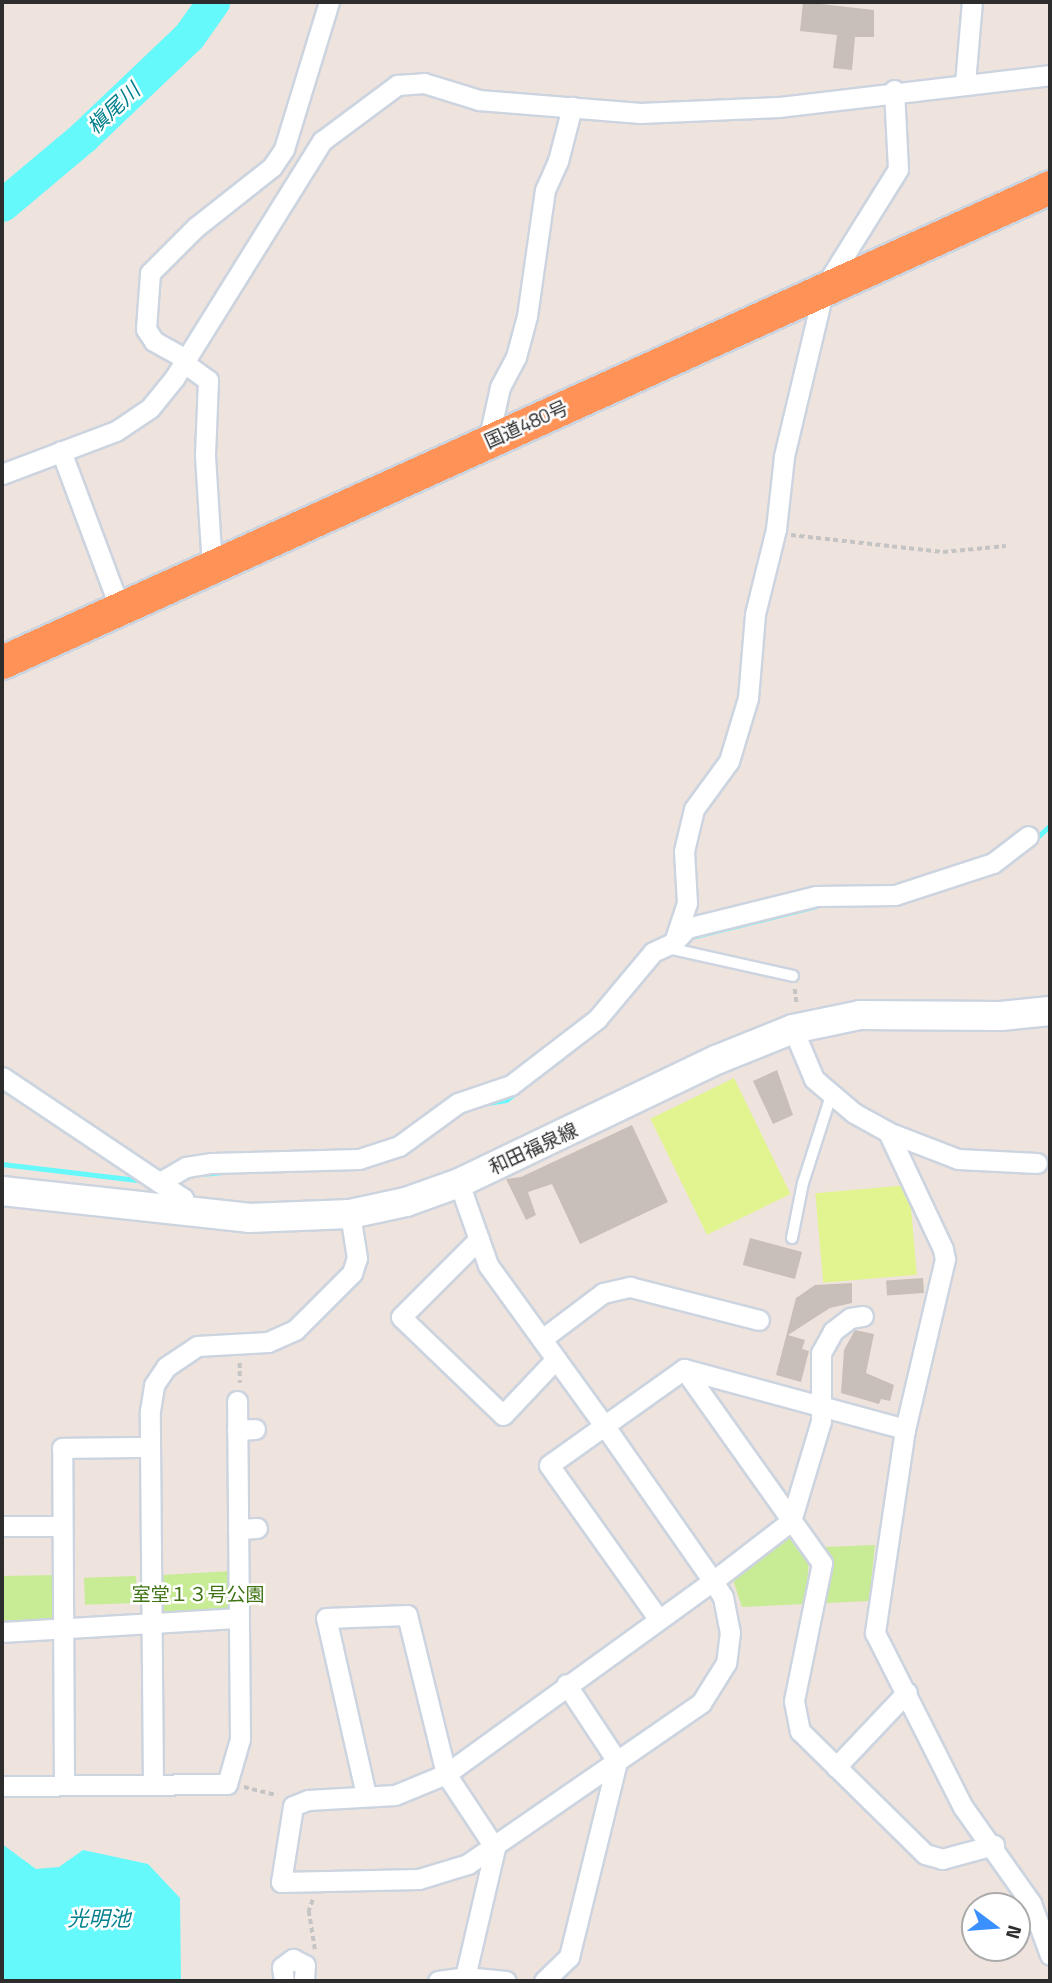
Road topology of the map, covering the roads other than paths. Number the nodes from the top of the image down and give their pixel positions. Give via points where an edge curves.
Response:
1 (329, 2) edge
2 (972, 2) edge
3 (1050, 75) edge
4 (965, 83) junction
5 (894, 90) junction
6 (572, 107) junction
7 (1050, 187) edge
8 (824, 288) junction
9 (185, 360) junction
10 (488, 442) junction
11 (61, 451) junction
12 (2, 474) edge
13 (212, 568) junction
14 (120, 609) junction
15 (2, 662) edge
16 (1028, 836) dead end
17 (669, 945) junction
18 (793, 976) road end
19 (1050, 1011) edge
20 (796, 1022) junction
21 (2, 1077) edge
22 (831, 1096) junction
23 (888, 1132) junction
24 (1037, 1163) dead end
25 (160, 1182) junction
26 (459, 1183) junction
27 (2, 1191) edge
28 (187, 1210) junction
29 (350, 1214) junction
30 (792, 1238) dead end
31 (479, 1239) junction
32 (863, 1316) dead end
33 (760, 1320) dead end
34 (542, 1339) junction
35 (556, 1359) junction
36 (684, 1369) junction
37 (237, 1401) road end
38 (821, 1405) junction
39 (604, 1425) junction
40 (905, 1429) junction
41 (150, 1447) junction
42 (791, 1521) junction
43 (2, 1526) edge
44 (62, 1526) junction
45 (713, 1581) junction
46 (657, 1617) junction
47 (239, 1619) junction
48 (152, 1624) junction
49 (62, 1628) junction
50 (2, 1632) edge
51 (566, 1684) junction
52 (907, 1692) junction
53 (617, 1761) junction
54 (836, 1767) junction
55 (446, 1774) junction
56 (64, 1785) junction
57 (153, 1785) junction
58 (2, 1786) edge
59 (366, 1795) junction
60 (994, 1845) junction
61 (495, 1848) junction
62 (1050, 1955) edge
63 (308, 1976) edge
64 (465, 1977) junction
65 (284, 1981) edge
66 (438, 1981) edge
67 (506, 1981) edge
68 (544, 1981) edge

1 - 9 street via 284,149 272,167 196,227 150,273 146,329 154,341
2 - 4 street
3 - 4 street
4 - 5 street
5 - 6 street via 779,107 640,113
5 - 8 street via 898,169
6 - 9 street via 479,100 424,83 397,85 322,141
6 - 10 street via 545,190 527,316 516,357 500,387
7 - 8 highway, 国道480号
8 - 10 highway, 国道480号
8 - 17 street via 784,456 775,533 755,614 748,698 737,741 694,809 686,837 687,903
9 - 11 street via 150,408 116,430
9 - 13 street via 208,380 205,456
10 - 13 highway, 国道480号
11 - 12 street
11 - 14 street
13 - 14 highway, 国道480号
14 - 15 highway, 国道480号
16 - 17 street via 993,863 895,895 816,896 687,928
17 - 18 lane
17 - 25 street via 653,952 597,1019 511,1085 458,1103 399,1146 359,1158 212,1163 186,1167
19 - 20 main road, 和田福泉線 via 1001,1016 860,1015
20 - 22 street via 814,1079
20 - 26 main road, 和田福泉線
21 - 25 street
22 - 23 street
22 - 30 lane via 803,1183
23 - 24 street via 958,1158
23 - 40 street via 933,1219 945,1259
25 - 28 street via 183,1198
26 - 29 main road, 和田福泉線 via 407,1202
26 - 31 street
27 - 28 main road, 和田福泉線
28 - 29 main road, 和田福泉線 via 249,1218
29 - 41 street via 357,1258 352,1273 287,1336 197,1346 166,1367 150,1401
31 - 34 street via 488,1265
31 - 35 street via 401,1317 503,1415
32 - 38 street via 850,1318 826,1341
33 - 34 street via 630,1287 603,1293
34 - 35 street
35 - 39 street
36 - 38 street
36 - 39 street
36 - 42 street
37 - 47 street via 246,1430 247,1529
38 - 40 street
38 - 42 street via 821,1421
39 - 45 street
39 - 46 street via 549,1465
40 - 52 street via 875,1633
41 - 44 street via 62,1448
41 - 48 street
42 - 45 street
42 - 54 street via 822,1563 794,1701 795,1716 800,1731
43 - 44 street
44 - 49 street
45 - 46 street
45 - 53 street via 723,1597 730,1632 720,1676 701,1703
46 - 51 street
47 - 48 street
47 - 57 street via 240,1739 227,1784
48 - 49 street
48 - 57 street
49 - 50 street
49 - 56 street
51 - 53 street
51 - 55 street
52 - 54 street
52 - 60 street via 963,1807
53 - 61 street
53 - 68 street via 569,1957
54 - 60 street via 925,1854 942,1859
55 - 59 street via 395,1795
55 - 59 street via 407,1615 326,1618
55 - 61 street
56 - 57 street
56 - 58 street
59 - 61 street via 308,1800 293,1806 281,1882 419,1879 468,1864
60 - 62 street via 1031,1903
61 - 64 street
63 - 65 street via 293,1959 281,1971
64 - 66 street
64 - 67 street

